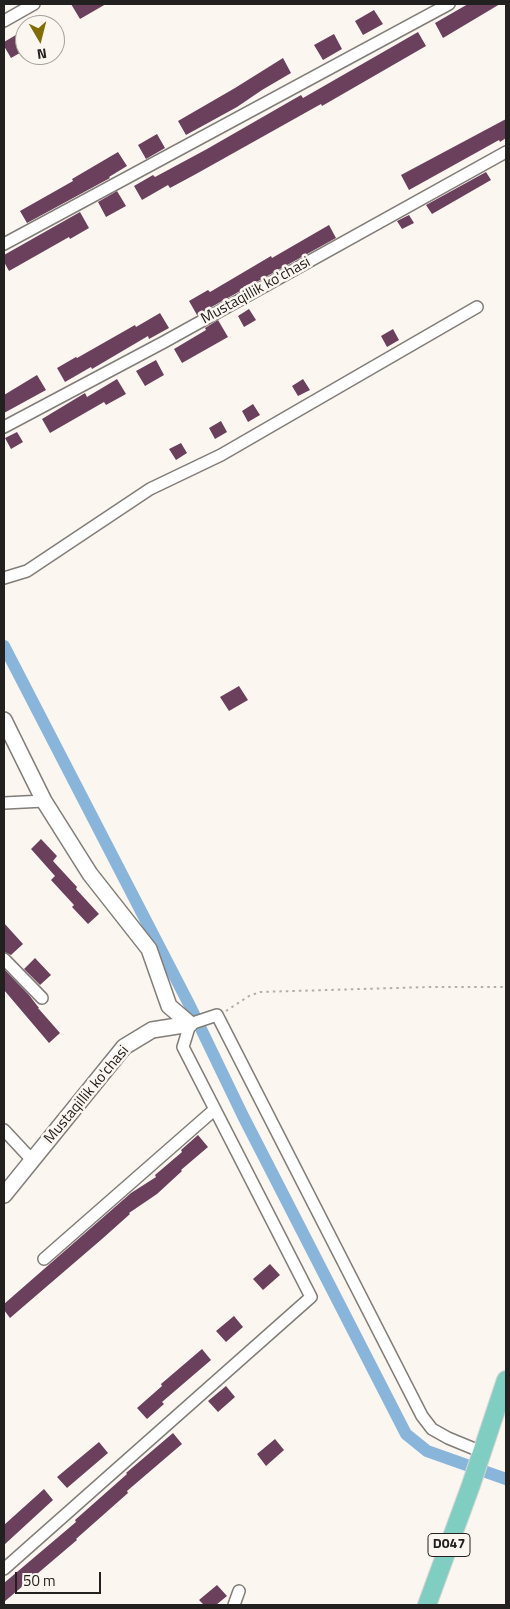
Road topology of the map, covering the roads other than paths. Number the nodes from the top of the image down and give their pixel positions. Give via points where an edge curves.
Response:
1 (34, 4) edge
2 (449, 4) edge
3 (4, 21) edge
4 (506, 152) edge
5 (4, 244) edge
6 (477, 307) dead end
7 (4, 427) edge
8 (4, 578) edge
9 (4, 720) edge
10 (44, 801) junction
11 (4, 803) edge
12 (4, 959) edge
13 (42, 998) dead end
14 (190, 1024) junction
15 (214, 1110) junction
16 (4, 1130) edge
17 (32, 1160) junction
18 (4, 1195) edge
19 (44, 1259) dead end
20 (506, 1380) edge
21 (482, 1452) junction
22 (4, 1568) edge
23 (240, 1591) dead end
24 (234, 1605) edge
25 (427, 1605) edge

1 - 3 street
2 - 5 street
4 - 7 street, Mustaqillik ko'chasi
6 - 8 street via 221,455 150,489 27,571
9 - 10 street
10 - 11 street
10 - 14 street via 90,874 149,949 169,1006
12 - 13 street
14 - 15 street via 183,1047
14 - 17 street, Mustaqillik ko'chasi via 152,1030 124,1047
14 - 21 street, Mustaqillik ko'chasi via 217,1015 422,1416 432,1429
15 - 19 street
15 - 22 street via 311,1297
16 - 17 street
17 - 18 street, Mustaqillik ko'chasi
20 - 21 main road, D047
21 - 25 main road, D047
23 - 24 street

